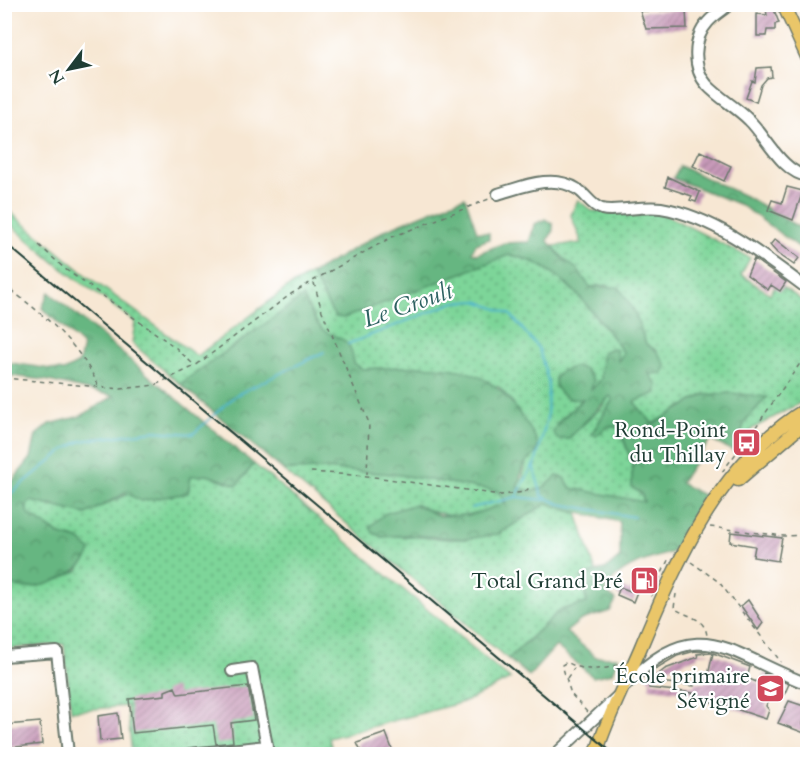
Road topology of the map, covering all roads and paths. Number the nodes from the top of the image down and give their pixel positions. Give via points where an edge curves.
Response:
1 (730, 4) edge
2 (783, 4) edge
3 (807, 59) edge
4 (807, 176) edge
5 (498, 194) joint
6 (39, 245) dead end
7 (313, 282) junction
8 (4, 285) edge
9 (807, 289) edge
10 (807, 352) edge
11 (195, 366) junction
12 (4, 378) edge
13 (98, 386) junction
14 (807, 408) edge
15 (807, 420) edge
16 (753, 431) junction
17 (769, 438) junction
18 (311, 472) dead end
19 (367, 476) junction
20 (719, 477) dead end
21 (531, 486) dead end
22 (712, 507) junction
23 (700, 525) junction
24 (807, 535) edge
25 (673, 553) dead end
26 (685, 558) junction
27 (671, 596) dead end
28 (650, 600) dead end
29 (710, 643) junction
30 (639, 649) junction
31 (4, 656) edge
32 (625, 661) dead end
33 (782, 663) dead end
34 (575, 668) junction
35 (232, 671) dead end
36 (567, 679) junction
37 (807, 684) edge
38 (620, 693) junction
39 (591, 721) junction
40 (210, 753) edge
41 (68, 754) edge
42 (190, 754) edge
43 (556, 754) edge
44 (596, 754) edge

1 - 4 street via 707,22 698,43 695,63 699,72 706,84 750,120 778,157
2 - 3 main road
5 - 7 path via 392,237
5 - 9 street via 553,181 577,189 605,210 637,206 676,211 749,247
6 - 11 path via 73,275 167,340
7 - 11 path
7 - 19 path via 369,423
8 - 13 path via 59,330 85,361
10 - 16 path
11 - 13 path via 154,385 122,389
12 - 13 path
14 - 17 main road
15 - 22 main road via 758,460
16 - 17 path via 761,438 765,434
16 - 20 path
17 - 22 main road via 734,473
18 - 19 path
19 - 21 path via 501,495 525,492
22 - 23 main road
23 - 24 path
23 - 26 main road
23 - 30 main road via 669,576
25 - 28 path
26 - 30 main road
26 - 33 path via 719,582
27 - 29 path via 675,588 674,608 698,619
29 - 37 street via 732,649
29 - 38 street via 666,653 640,671
30 - 38 main road
31 - 41 street via 57,652
32 - 34 path via 600,669
34 - 36 path
34 - 36 path via 567,662 562,665
35 - 40 street via 252,668 267,746
36 - 39 path via 572,694
38 - 39 street
38 - 44 main road
39 - 43 street
40 - 42 street

